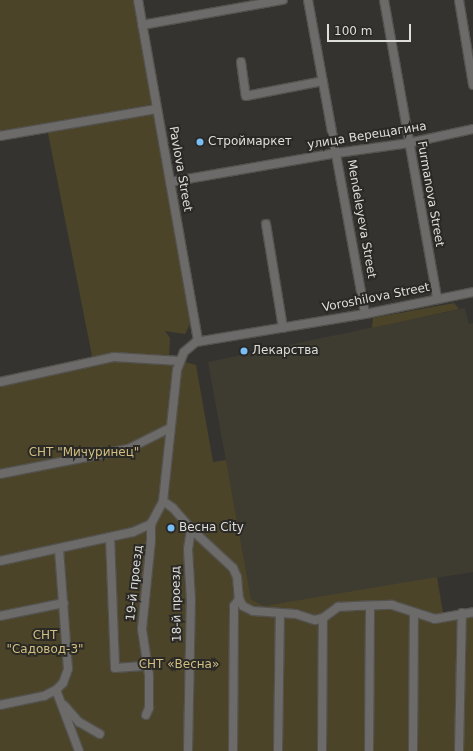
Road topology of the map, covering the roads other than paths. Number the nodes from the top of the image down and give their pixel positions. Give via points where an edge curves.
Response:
1 (138, 0) edge
2 (283, 0) edge
3 (308, 0) edge
4 (384, 0) edge
5 (459, 0) edge
6 (142, 26) junction
7 (242, 62) dead end
8 (323, 80) junction
9 (473, 84) edge
10 (157, 109) junction
11 (473, 129) edge
12 (0, 136) edge
13 (408, 143) junction
14 (337, 152) junction
15 (170, 182) junction
16 (266, 224) dead end
17 (473, 292) edge
18 (437, 299) junction
19 (365, 314) junction
20 (283, 328) junction
21 (198, 341) junction
22 (180, 361) junction
23 (0, 382) edge
24 (170, 428) junction
25 (0, 474) edge
26 (163, 502) junction
27 (151, 524) junction
28 (191, 529) junction
29 (110, 537) junction
30 (58, 548) junction
31 (0, 561) edge
32 (239, 599) junction
33 (64, 603) junction
34 (370, 606) junction
35 (473, 612) edge
36 (414, 613) junction
37 (462, 613) junction
38 (280, 615) junction
39 (0, 616) edge
40 (323, 618) junction
41 (147, 666) junction
42 (56, 690) junction
43 (0, 705) edge
44 (146, 715) dead end
45 (100, 734) dead end
46 (79, 751) edge
47 (188, 751) edge
48 (233, 751) edge
49 (278, 751) edge
50 (322, 751) edge
51 (369, 751) edge
52 (413, 751) edge
53 (459, 751) edge

1 - 6 street, Pavlova Street
2 - 6 street
3 - 8 street, Mendeleyeva Street
4 - 13 street, Furmanova Street
5 - 9 street
6 - 10 street, Pavlova Street
7 - 8 street via 246,96
8 - 14 street, Mendeleyeva Street
10 - 12 street
10 - 15 street, Pavlova Street
11 - 13 street, улица Верещагина
13 - 14 street, улица Верещагина
13 - 18 street, Furmanova Street
14 - 15 street, улица Верещагина
14 - 19 street, Mendeleyeva Street
15 - 21 street, Pavlova Street
16 - 20 street
17 - 18 street, Voroshilova Street
18 - 19 street, Voroshilova Street
19 - 20 street, Voroshilova Street
20 - 21 street, Voroshilova Street
21 - 22 street via 188,347
22 - 23 street via 114,357
22 - 24 street
24 - 25 street via 128,449
24 - 26 street
26 - 27 street
26 - 28 street via 173,508
27 - 29 street via 133,532
27 - 41 street, 19-й проезд via 142,629 147,650
28 - 32 street via 233,568 237,577
28 - 47 street, 18-й проезд via 188,549 191,601
29 - 30 street
29 - 41 street via 115,668
30 - 31 street
30 - 33 street
32 - 38 street via 243,606 252,611
32 - 48 street via 234,606
33 - 39 street
33 - 42 street via 68,669 63,683
34 - 36 street via 392,605
34 - 40 street via 338,607
34 - 51 street
35 - 37 street
36 - 37 street via 444,620
36 - 52 street
37 - 53 street
38 - 40 street via 296,614 315,620
38 - 49 street
40 - 50 street
41 - 44 street, 19-й проезд via 150,684
42 - 43 street via 44,696
42 - 45 street via 72,715
42 - 46 street

